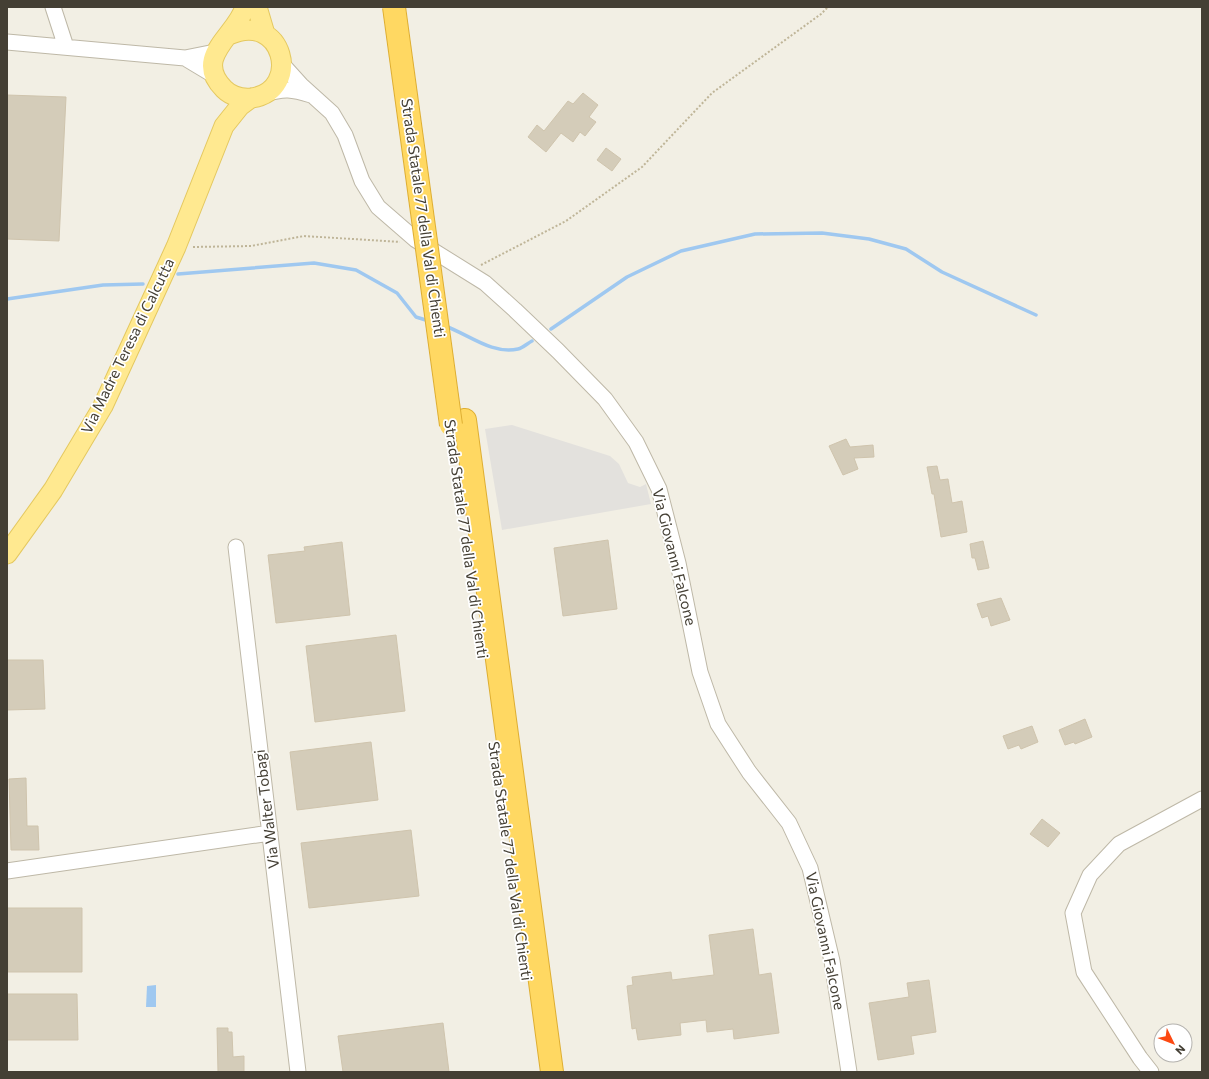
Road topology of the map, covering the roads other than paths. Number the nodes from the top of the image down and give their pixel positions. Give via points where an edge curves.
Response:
1 (53, 7) edge
2 (245, 7) edge
3 (257, 7) edge
4 (394, 7) edge
5 (408, 7) edge
6 (265, 34) junction
7 (229, 35) junction
8 (7, 42) edge
9 (66, 47) junction
10 (215, 52) junction
11 (185, 58) junction
12 (282, 64) junction
13 (215, 76) junction
14 (226, 91) junction
15 (255, 97) junction
16 (316, 97) junction
17 (224, 126) junction
18 (458, 422) junction
19 (236, 547) dead end
20 (7, 554) edge
21 (1202, 799) edge
22 (270, 833) junction
23 (7, 871) edge
24 (298, 1072) edge
25 (538, 1072) edge
26 (552, 1072) edge
27 (849, 1072) edge
28 (1151, 1072) edge

1 - 9 street
2 - 7 main road
3 - 6 main road
4 - 18 highway, Strada Statale 77 della Val di Chienti, bridge
5 - 18 highway, Strada Statale 77 della Val di Chienti
6 - 7 main road via 247,29
6 - 12 main road via 277,47
7 - 10 main road via 220,42
8 - 9 street
9 - 11 street
10 - 11 street
10 - 13 main road
11 - 13 street
12 - 15 main road via 276,83 269,91
12 - 16 street, Via Giovanni Falcone
13 - 14 main road
14 - 15 main road via 238,97
14 - 17 main road, Via Madre Teresa di Calcutta
15 - 16 street, Via Giovanni Falcone via 281,89 295,90
15 - 17 main road, Via Madre Teresa di Calcutta via 240,106
16 - 27 street, Via Giovanni Falcone via 332,113 345,135 362,181 378,207 416,240 485,283 515,310 605,400 636,442 656,483 678,563 700,672 718,724 748,772 789,823 810,868 832,961
17 - 20 main road, Via Madre Teresa di Calcutta via 176,247 103,406 53,490
18 - 25 highway, Strada Statale 77 della Val di Chienti
18 - 26 highway, Strada Statale 77 della Val di Chienti
19 - 22 street, Via Walter Tobagi
21 - 28 street via 1119,844 1090,876 1073,913 1084,972
22 - 23 street
22 - 24 street, Via Walter Tobagi

